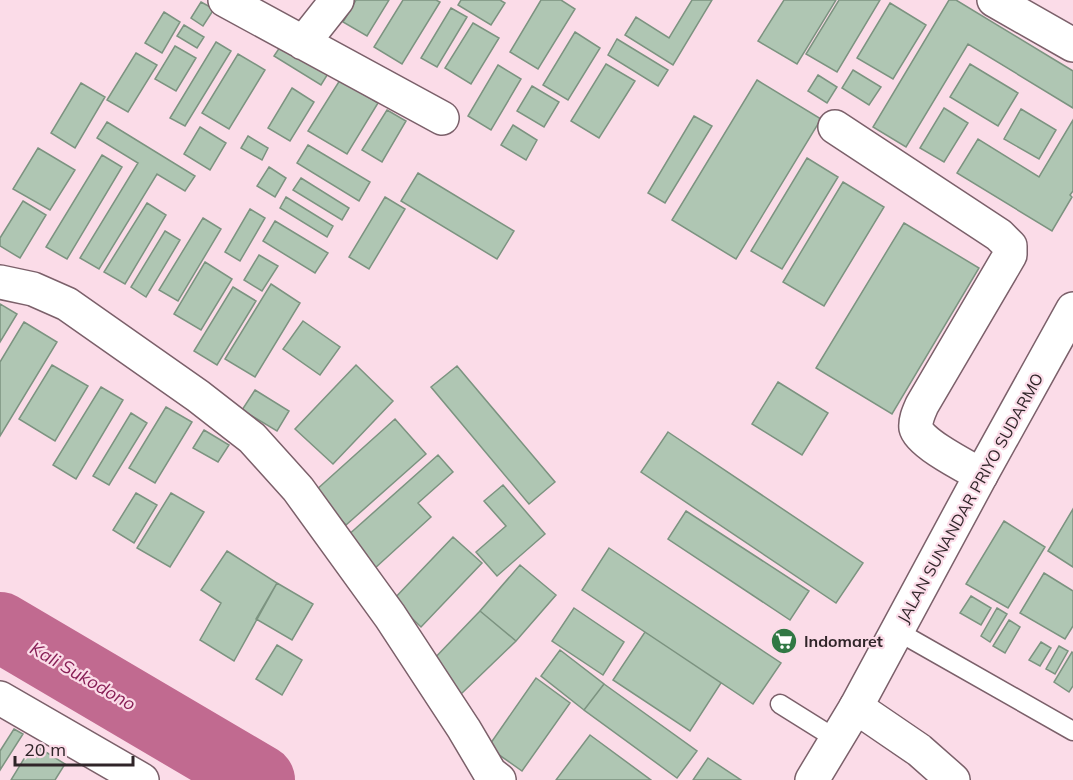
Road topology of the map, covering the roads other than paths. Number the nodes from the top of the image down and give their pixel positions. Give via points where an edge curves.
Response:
1 (225, 0) edge
2 (337, 0) edge
3 (994, 0) edge
4 (303, 43) junction
5 (1073, 45) edge
6 (442, 118) dead end
7 (835, 127) dead end
8 (0, 282) edge
9 (1073, 309) edge
10 (981, 476) junction
11 (897, 631) junction
12 (0, 698) edge
13 (780, 704) dead end
14 (856, 707) junction
15 (1073, 731) edge
16 (836, 739) junction
17 (97, 769) edge
18 (142, 780) edge
19 (499, 780) edge
20 (812, 780) edge
21 (954, 780) edge

1 - 4 street
2 - 4 street
3 - 5 street
4 - 6 street
7 - 10 street via 1010,246 1010,255 922,405 916,423 918,433 928,442
8 - 19 street via 33,289 66,304 252,438 305,498 390,616 490,773
9 - 10 street, JALAN SUNANDAR PRIYO SUDARMO
10 - 11 street, JALAN SUNANDAR PRIYO SUDARMO
11 - 14 street, JALAN SUNANDAR PRIYO SUDARMO
11 - 15 lane
12 - 17 street
13 - 16 lane
14 - 16 street, JALAN SUNANDAR PRIYO SUDARMO
14 - 21 street via 919,750
16 - 20 street, JALAN SUNANDAR PRIYO SUDARMO
17 - 18 street

